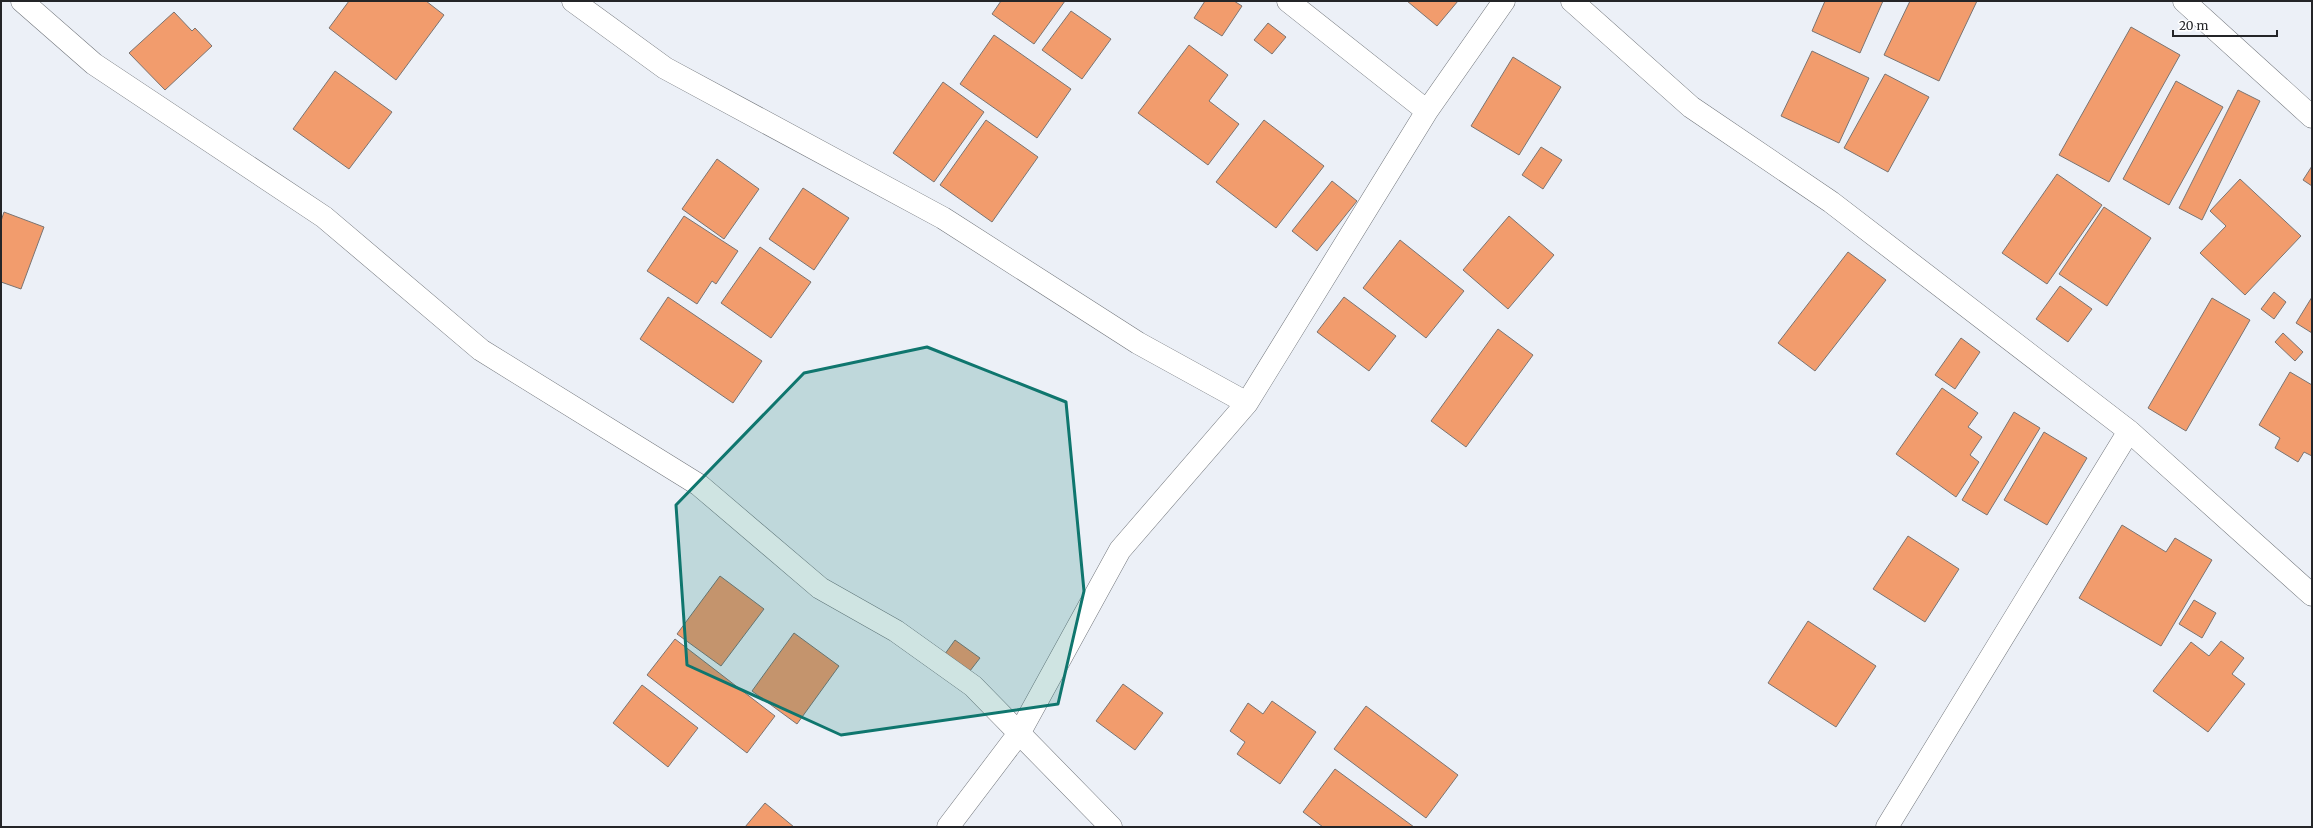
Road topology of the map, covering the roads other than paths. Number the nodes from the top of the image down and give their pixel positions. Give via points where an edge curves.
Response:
1 (22, 1) edge
2 (573, 1) edge
3 (1288, 1) edge
4 (1504, 1) edge
5 (1572, 1) edge
6 (2184, 1) edge
7 (1427, 111) junction
8 (2312, 117) edge
9 (1247, 403) junction
10 (2129, 431) junction
11 (2312, 594) edge
12 (1020, 732) junction
13 (948, 827) edge
14 (1111, 827) edge
15 (1887, 827) edge

1 - 12 street via 94,64 324,217 481,350 699,485 820,588 896,631 973,686
2 - 9 street via 665,68 943,218 1138,343
3 - 7 street
4 - 7 street
5 - 10 street via 1691,107 1831,202
6 - 8 street
7 - 9 street
9 - 12 street via 1120,550
10 - 11 street
10 - 15 street
12 - 13 street
12 - 14 street

